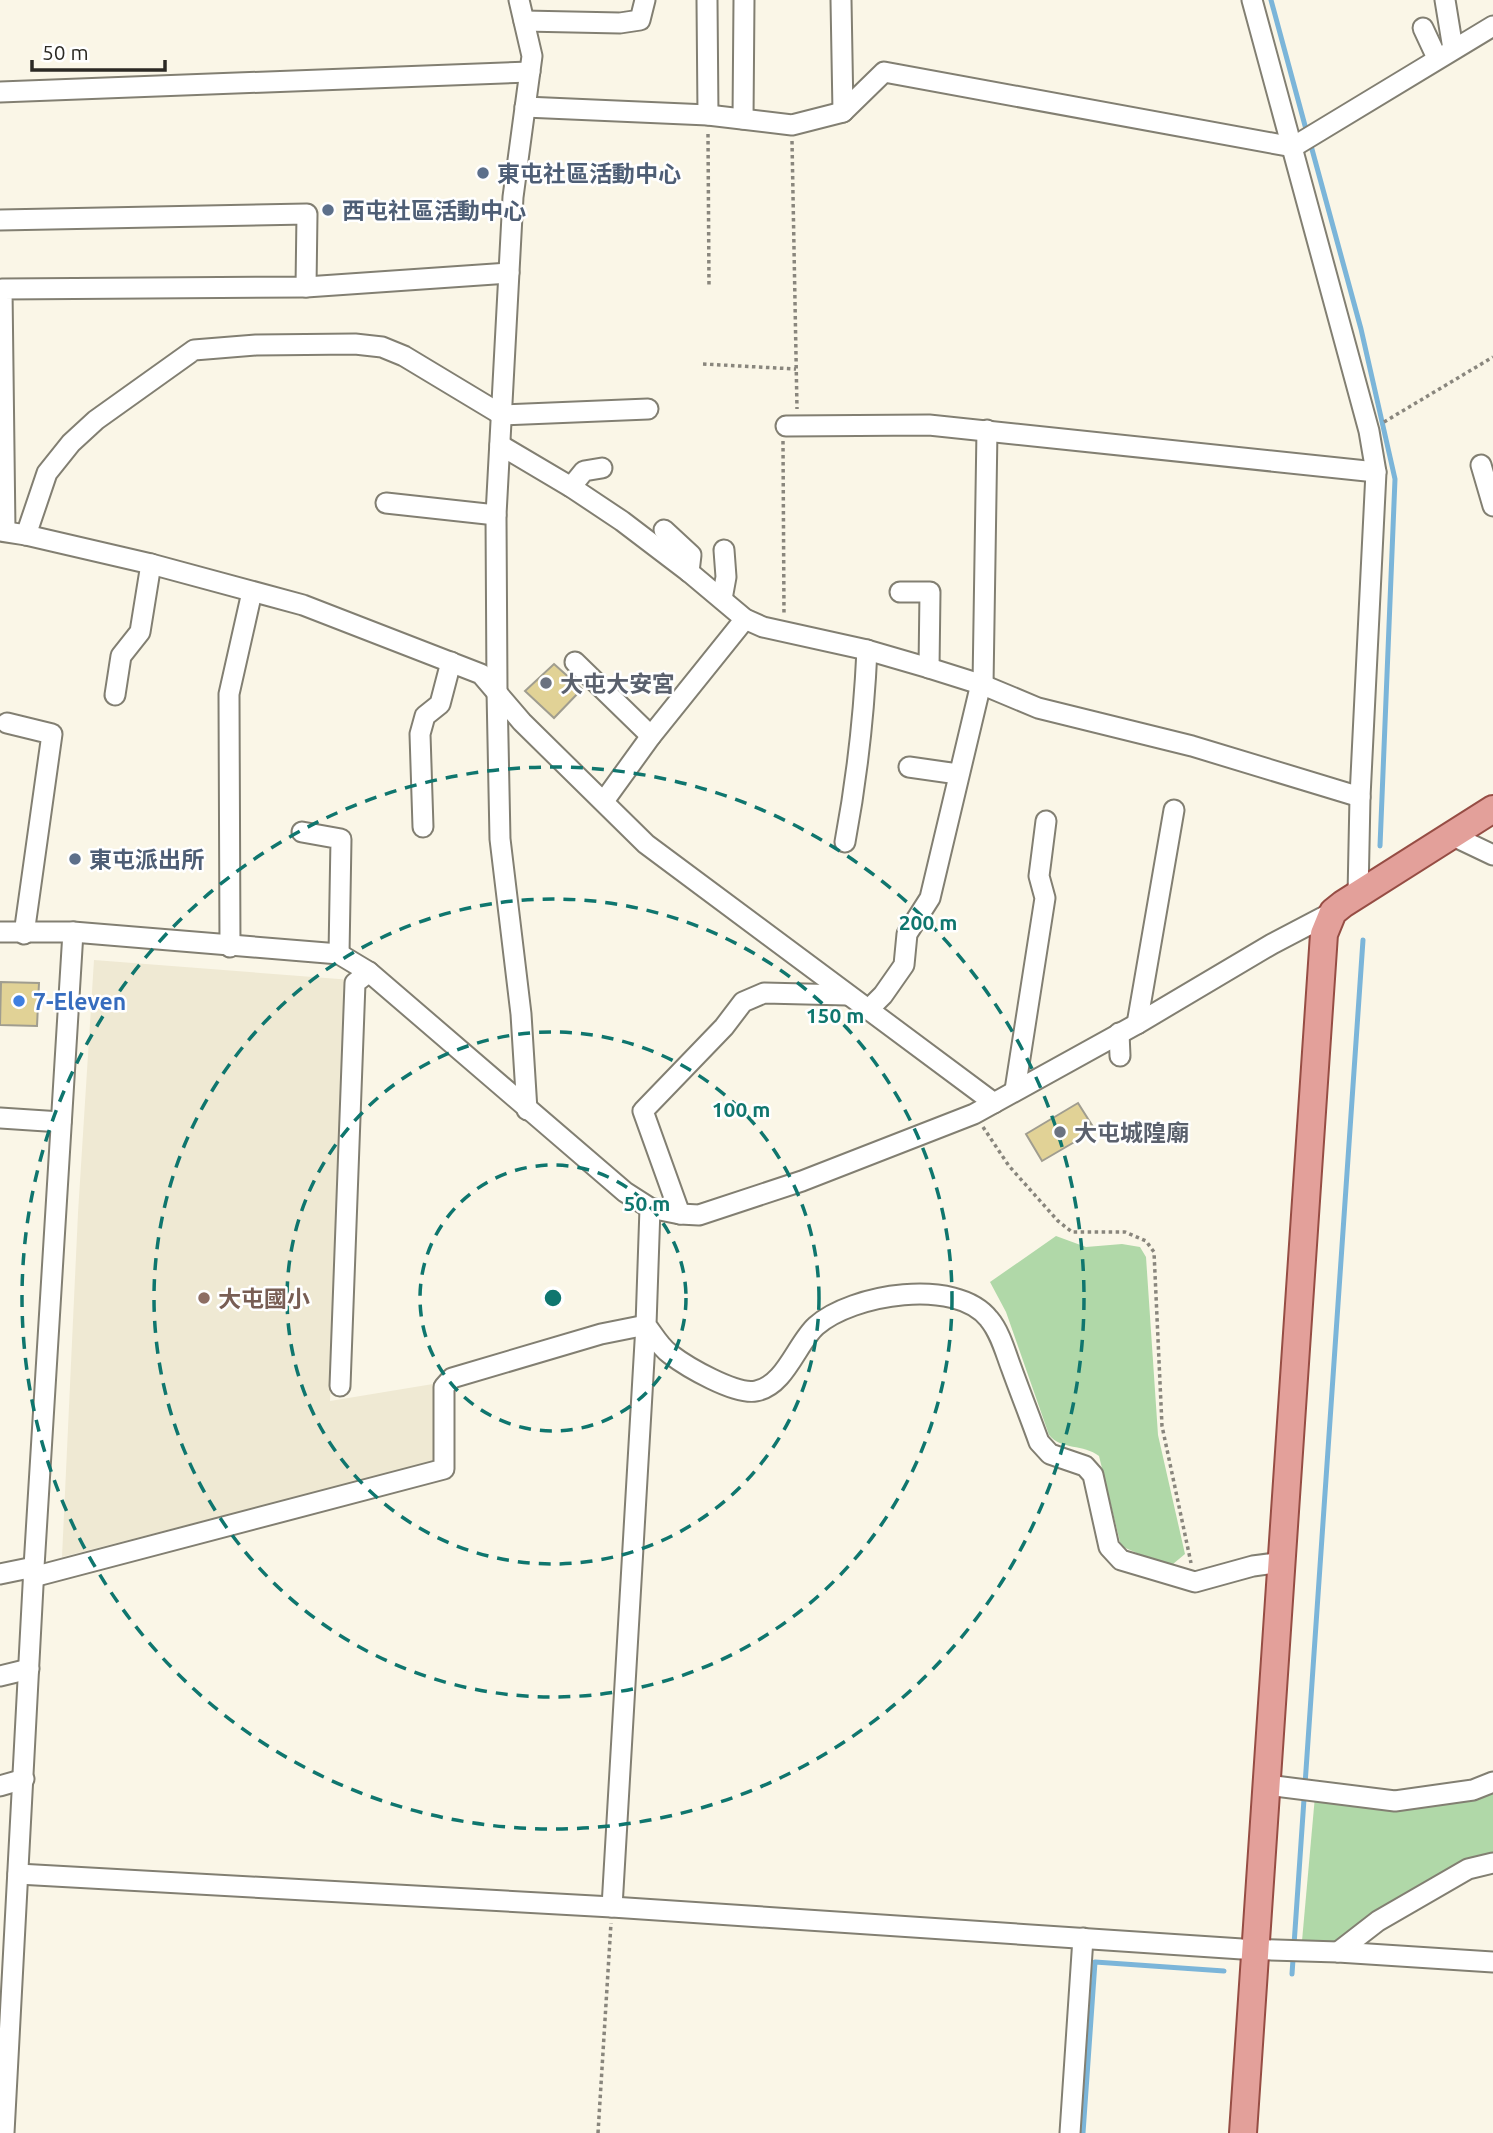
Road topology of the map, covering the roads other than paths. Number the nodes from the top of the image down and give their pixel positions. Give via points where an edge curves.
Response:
1 (519, 0) edge
2 (645, 0) edge
3 (707, 0) edge
4 (744, 0) edge
5 (841, 0) edge
6 (1252, 0) edge
7 (1445, 0) edge
8 (524, 21) junction
9 (1493, 26) edge
10 (1423, 28) dead end
11 (1445, 54) junction
12 (530, 72) junction
13 (0, 92) edge
14 (525, 107) junction
15 (843, 112) junction
16 (708, 115) junction
17 (743, 119) junction
18 (1293, 147) junction
19 (0, 220) edge
20 (509, 273) junction
21 (306, 287) junction
22 (648, 409) dead end
23 (502, 415) junction
24 (786, 426) road end
25 (987, 430) junction
26 (500, 445) junction
27 (1481, 466) dead end
28 (602, 468) dead end
29 (1377, 472) junction
30 (571, 487) junction
31 (386, 503) dead end
32 (1493, 506) edge
33 (496, 515) junction
34 (664, 530) dead end
35 (3, 531) edge
36 (26, 535) junction
37 (724, 550) dead end
38 (151, 564) junction
39 (689, 572) junction
40 (252, 592) junction
41 (900, 592) dead end
42 (722, 599) junction
43 (745, 619) junction
44 (867, 650) junction
45 (451, 662) junction
46 (575, 662) dead end
47 (929, 668) junction
48 (983, 685) junction
49 (497, 691) junction
50 (115, 695) dead end
51 (7, 723) dead end
52 (651, 736) junction
53 (909, 767) dead end
54 (958, 774) junction
55 (1360, 797) junction
56 (604, 801) junction
57 (1493, 809) edge
58 (1174, 810) dead end
59 (1046, 821) dead end
60 (423, 827) dead end
61 (302, 831) dead end
62 (1451, 835) junction
63 (845, 842) dead end
64 (1493, 855) edge
65 (1357, 895) junction
66 (1333, 912) junction
67 (0, 932) edge
68 (73, 932) junction
69 (24, 934) junction
70 (230, 947) junction
71 (339, 954) junction
72 (369, 972) junction
73 (847, 995) junction
74 (868, 1010) junction
75 (1137, 1024) junction
76 (1119, 1033) junction
77 (1121, 1056) dead end
78 (1015, 1090) junction
79 (994, 1103) junction
80 (527, 1110) junction
81 (0, 1118) edge
82 (61, 1122) junction
83 (650, 1208) junction
84 (680, 1214) junction
85 (646, 1325) junction
86 (340, 1387) dead end
87 (1283, 1562) junction
88 (34, 1572) junction
89 (0, 1574) edge
90 (29, 1669) junction
91 (0, 1676) edge
92 (24, 1779) junction
93 (1493, 1782) edge
94 (0, 1786) edge
95 (1278, 1786) junction
96 (1493, 1863) edge
97 (18, 1874) junction
98 (612, 1907) junction
99 (1083, 1938) junction
100 (1263, 1949) junction
101 (1338, 1952) junction
102 (7, 1953) edge
103 (1493, 1962) edge
104 (4, 2133) edge
105 (1070, 2133) edge
106 (1243, 2133) edge

1 - 8 street
2 - 8 street via 639,20
3 - 16 street
4 - 17 street
5 - 15 street
6 - 18 street
7 - 11 street
8 - 12 street via 532,57
9 - 11 street
10 - 11 street
11 - 18 street
12 - 13 street
12 - 14 street
14 - 16 street
14 - 20 street
15 - 17 street via 792,125
15 - 18 street via 884,72
16 - 17 street
18 - 29 street
19 - 21 street via 307,214
20 - 21 street
20 - 23 street
21 - 35 street via 2,289
22 - 23 street
23 - 26 street
23 - 36 street via 382,347 256,345 194,350 96,419 71,443 47,473
24 - 25 street via 929,425
25 - 29 street
25 - 48 street
26 - 30 street
26 - 33 street
27 - 32 street
28 - 30 street via 584,471
29 - 55 street
30 - 39 street
31 - 33 street
33 - 49 street
34 - 39 street via 691,555
35 - 36 street
36 - 38 street
37 - 42 street
38 - 40 street
38 - 50 street via 140,632 121,656
39 - 42 street
40 - 45 street via 303,605
40 - 70 street via 229,694
41 - 47 street via 930,592
42 - 43 street
43 - 44 street via 762,627
43 - 52 street
44 - 47 street
44 - 63 street via 855,791
45 - 49 street via 481,674
45 - 60 street via 440,704 425,716 420,734
46 - 52 street
47 - 48 street
48 - 54 street
48 - 55 street via 1038,708 1192,746
49 - 56 street via 522,722
49 - 80 street via 500,839 521,1014
51 - 69 street via 52,734
52 - 56 street
53 - 54 street
54 - 74 street via 930,898 907,934 904,965
55 - 65 street
56 - 73 street via 646,844
57 - 62 main road
58 - 75 street
59 - 78 street via 1039,876 1045,898
61 - 71 street via 341,839
62 - 64 street
62 - 65 main road
65 - 66 main road
66 - 75 street
66 - 87 main road via 1324,934 1320,966
67 - 69 street
68 - 69 street
68 - 70 street
68 - 82 street
70 - 71 street
71 - 72 street
72 - 80 street
72 - 86 street via 355,983
73 - 74 street
73 - 84 street via 764,993 743,1002 643,1111
74 - 79 street
75 - 76 street
76 - 77 street
76 - 78 street
78 - 79 street
79 - 84 street via 802,1181 699,1215
80 - 83 street
81 - 82 street
82 - 88 street
83 - 84 street
83 - 85 street
85 - 87 street via 668,1353 703,1374 734,1388 758,1391 790,1363 815,1326 832,1315 903,1293 961,1300 988,1317 1039,1442 1050,1454 1085,1466 1093,1475 1109,1546 1121,1560 1195,1582
85 - 88 street via 452,1378 444,1387 444,1469
85 - 98 street
87 - 95 main road
88 - 89 street
88 - 90 street
90 - 91 street
90 - 92 street
92 - 94 street
92 - 97 street
93 - 95 street via 1473,1790 1395,1801
95 - 100 main road
96 - 101 street via 1468,1869 1378,1921
97 - 98 street
97 - 102 street
98 - 99 street
99 - 100 street
99 - 105 street
100 - 101 street
100 - 106 main road
101 - 103 street
102 - 104 street

